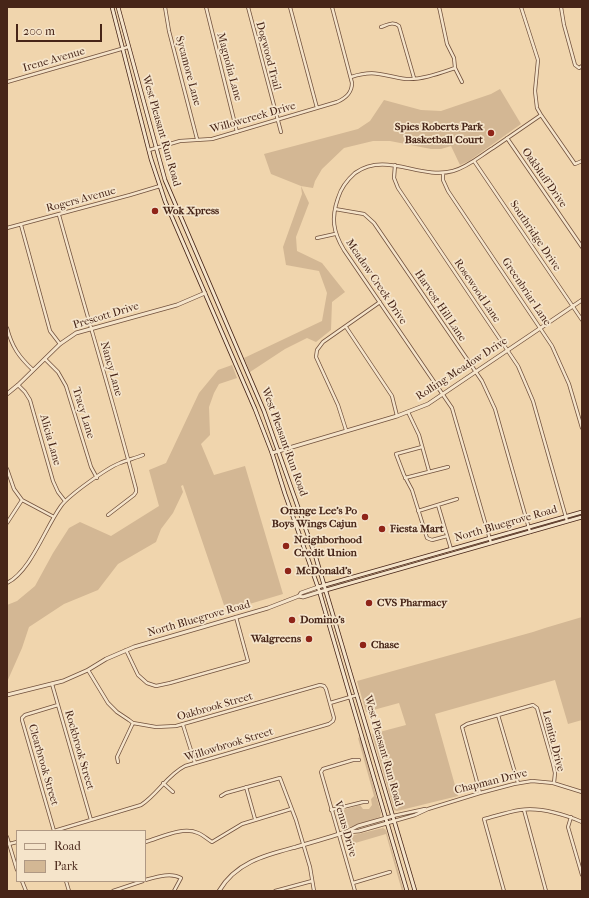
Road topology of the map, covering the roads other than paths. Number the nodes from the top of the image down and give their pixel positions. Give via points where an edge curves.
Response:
1 (112, 7) edge
2 (118, 7) edge
3 (164, 7) edge
4 (206, 7) edge
5 (248, 7) edge
6 (290, 7) edge
7 (332, 7) edge
8 (439, 7) edge
9 (521, 7) edge
10 (561, 7) edge
11 (381, 26) dead end
12 (128, 47) junction
13 (122, 49) junction
14 (582, 66) edge
15 (455, 68) junction
16 (351, 77) junction
17 (414, 78) junction
18 (7, 82) edge
19 (462, 82) dead end
20 (317, 108) junction
21 (541, 115) junction
22 (277, 120) junction
23 (237, 132) junction
24 (281, 132) dead end
25 (507, 138) junction
26 (197, 139) junction
27 (155, 148) junction
28 (149, 150) junction
29 (474, 161) junction
30 (582, 161) edge
31 (395, 165) junction
32 (443, 173) junction
33 (166, 183) junction
34 (160, 186) junction
35 (335, 209) junction
36 (58, 215) junction
37 (21, 225) junction
38 (7, 228) edge
39 (335, 234) junction
40 (188, 235) junction
41 (181, 238) junction
42 (317, 238) dead end
43 (582, 247) edge
44 (212, 290) junction
45 (205, 293) junction
46 (582, 300) edge
47 (380, 302) junction
48 (573, 306) junction
49 (582, 320) edge
50 (346, 326) junction
51 (7, 328) edge
52 (92, 328) junction
53 (540, 328) junction
54 (234, 340) junction
55 (227, 343) junction
56 (60, 344) junction
57 (507, 350) junction
58 (45, 359) junction
59 (33, 370) junction
60 (475, 372) junction
61 (18, 385) junction
62 (7, 394) edge
63 (442, 394) junction
64 (408, 412) junction
65 (397, 416) junction
66 (582, 428) edge
67 (346, 430) junction
68 (422, 446) junction
69 (279, 450) junction
70 (272, 453) junction
71 (143, 455) dead end
72 (128, 460) junction
73 (448, 467) dead end
74 (7, 469) edge
75 (429, 471) junction
76 (8, 475) edge
77 (97, 478) junction
78 (405, 478) junction
79 (457, 499) dead end
80 (22, 500) junction
81 (65, 501) junction
82 (438, 505) junction
83 (418, 511) junction
84 (582, 512) edge
85 (108, 514) dead end
86 (566, 516) junction
87 (54, 517) junction
88 (582, 517) edge
89 (567, 521) junction
90 (7, 523) edge
91 (528, 527) junction
92 (308, 532) junction
93 (530, 532) junction
94 (299, 535) junction
95 (447, 536) junction
96 (490, 538) junction
97 (491, 543) junction
98 (451, 549) junction
99 (379, 569) junction
100 (366, 573) junction
101 (381, 574) junction
102 (368, 578) junction
103 (7, 583) edge
104 (325, 585) junction
105 (318, 587) junction
106 (326, 590) junction
107 (319, 592) junction
108 (299, 596) junction
109 (236, 617) junction
110 (341, 640) junction
111 (334, 642) junction
112 (126, 650) junction
113 (88, 670) junction
114 (52, 684) junction
115 (7, 695) edge
116 (357, 695) junction
117 (350, 697) junction
118 (330, 703) junction
119 (58, 706) junction
120 (498, 715) junction
121 (133, 723) junction
122 (183, 725) junction
123 (368, 732) junction
124 (361, 735) junction
125 (358, 760) dead end
126 (118, 762) dead end
127 (195, 763) junction
128 (163, 783) junction
129 (518, 783) junction
130 (554, 783) junction
131 (246, 787) junction
132 (173, 792) dead end
133 (582, 792) edge
134 (480, 793) junction
135 (221, 796) dead end
136 (367, 802) dead end
137 (291, 809) junction
138 (428, 809) junction
139 (331, 810) junction
140 (524, 810) junction
141 (393, 816) junction
142 (570, 817) junction
143 (386, 818) junction
144 (255, 819) junction
145 (91, 820) junction
146 (394, 821) junction
147 (582, 822) edge
148 (387, 823) junction
149 (54, 830) edge
150 (57, 830) edge
151 (346, 832) junction
152 (339, 834) junction
153 (7, 837) edge
154 (16, 842) edge
155 (146, 842) edge
156 (9, 844) junction
157 (303, 845) junction
158 (16, 867) edge
159 (390, 872) dead end
160 (409, 872) junction
161 (402, 874) junction
162 (582, 875) edge
163 (146, 880) edge
164 (312, 881) junction
165 (141, 882) edge
166 (353, 883) junction
167 (113, 891) edge
168 (174, 891) edge
169 (219, 891) edge
170 (275, 891) edge
171 (314, 891) edge
172 (355, 891) edge
173 (407, 891) edge
174 (414, 891) edge
175 (504, 891) edge
176 (546, 891) edge

1 - 13 main road, West Pleasant Run Road
2 - 12 main road, West Pleasant Run Road
3 - 26 street, Sycamore Lane
4 - 23 street, Magnolia Lane
5 - 22 street, Dogwood Trail
6 - 20 street
7 - 16 street
8 - 15 street via 444,34 454,58
9 - 21 street via 538,60 535,91 537,108
10 - 14 street via 575,65 579,68
11 - 17 street via 392,23 399,26
12 - 13 street, Irene Avenue
12 - 27 main road, West Pleasant Run Road
13 - 18 street, Irene Avenue
13 - 28 main road, West Pleasant Run Road
15 - 17 street
15 - 19 street
16 - 17 street via 371,72
16 - 20 street, Willowcreek Drive via 350,93 337,102
20 - 22 street, Willowcreek Drive
21 - 25 street, Meadow Creek Drive
21 - 30 street via 574,164
22 - 23 street, Willowcreek Drive
22 - 24 street, Dogwood Trail
23 - 26 street, Willowcreek Drive via 212,139
25 - 29 street, Meadow Creek Drive
25 - 43 street, Oakbluff Drive
26 - 27 street, Willowcreek Drive
27 - 28 street, Willowcreek Drive
27 - 33 main road, West Pleasant Run Road
28 - 34 main road, West Pleasant Run Road
29 - 32 street, Meadow Creek Drive via 458,170
29 - 48 street, Southridge Drive
31 - 32 street, Meadow Creek Drive
31 - 35 street, Meadow Creek Drive via 374,165 349,178 340,190
31 - 57 street, Rosewood Lane via 394,178 398,188
32 - 53 street, Greenbriar Lane via 448,191
33 - 34 main road
33 - 40 main road, West Pleasant Run Road
34 - 36 street, Rogers Avenue
34 - 41 main road, West Pleasant Run Road
35 - 39 street, Meadow Creek Drive
35 - 60 street, Harvest Hill Lane via 364,214 374,223
36 - 37 street, Rogers Avenue
36 - 52 street, Nancy Lane
37 - 38 street, Rogers Avenue
37 - 56 street via 50,331
39 - 42 street
39 - 47 street, Meadow Creek Drive
40 - 41 main road
40 - 44 main road, West Pleasant Run Road
41 - 45 main road, West Pleasant Run Road
44 - 45 main road, Prescott Drive
44 - 54 main road, West Pleasant Run Road
45 - 52 main road, Prescott Drive via 177,305
45 - 55 main road, West Pleasant Run Road
46 - 48 main road, Rolling Meadow Drive
47 - 50 street
47 - 63 street, Meadow Creek Drive
48 - 49 street, Southridge Drive
48 - 53 main road, Rolling Meadow Drive
50 - 65 street via 392,396
50 - 67 street via 319,346 316,356 338,404
51 - 59 street via 16,352
52 - 56 main road, Prescott Drive via 76,333
52 - 72 street, Nancy Lane
53 - 57 main road, Rolling Meadow Drive
53 - 66 street, Greenbriar Lane via 552,346 569,384
54 - 55 main road
54 - 69 main road, West Pleasant Run Road
55 - 70 main road, West Pleasant Run Road
56 - 58 main road, Prescott Drive
57 - 60 main road, Rolling Meadow Drive
57 - 86 street, Rosewood Lane via 518,366 529,391
58 - 59 main road, Prescott Drive
58 - 77 street, Tracy Lane via 58,372 66,386 91,467
59 - 61 main road, Prescott Drive
60 - 63 main road, Rolling Meadow Drive
60 - 91 street, Harvest Hill Lane via 495,409
61 - 62 main road, Prescott Drive
61 - 81 street, Alicia Lane via 30,400 53,480
63 - 64 main road, Rolling Meadow Drive via 428,404
63 - 96 street, Meadow Creek Drive via 454,414
64 - 65 main road, Rolling Meadow Drive
64 - 68 street
65 - 67 main road, Rolling Meadow Drive
67 - 69 main road, Rolling Meadow Drive
68 - 75 street
68 - 78 street via 396,454
69 - 70 main road, Rolling Meadow Drive
69 - 92 main road, West Pleasant Run Road
70 - 94 main road, West Pleasant Run Road
71 - 72 street
72 - 77 street
72 - 85 street, Nancy Lane via 136,492
73 - 75 street
74 - 76 street
75 - 78 street
76 - 80 street
77 - 81 street
78 - 83 street via 412,490
79 - 82 street
80 - 87 street
80 - 90 street
81 - 87 street
82 - 83 street
82 - 95 street
83 - 95 street via 428,540
84 - 86 main road, North Bluegrove Road
86 - 89 street, Rosewood Lane
86 - 91 main road, North Bluegrove Road
87 - 103 street via 26,566 18,576
88 - 89 main road, North Bluegrove Road
89 - 93 main road, North Bluegrove Road
91 - 93 street, Harvest Hill Lane
91 - 96 main road, North Bluegrove Road
92 - 94 main road
92 - 104 main road, West Pleasant Run Road
93 - 97 main road, North Bluegrove Road
94 - 105 main road, West Pleasant Run Road
95 - 98 street
96 - 97 street, Meadow Creek Drive
96 - 98 main road, North Bluegrove Road
97 - 101 main road, North Bluegrove Road
98 - 99 main road, North Bluegrove Road
99 - 100 main road, North Bluegrove Road
99 - 101 main road
100 - 102 main road
100 - 104 main road, North Bluegrove Road
101 - 102 main road, North Bluegrove Road
102 - 106 main road, North Bluegrove Road
104 - 105 main road, North Bluegrove Road
104 - 106 main road, West Pleasant Run Road
105 - 107 main road, West Pleasant Run Road
105 - 108 main road, North Bluegrove Road
106 - 107 main road, North Bluegrove Road
106 - 110 main road, West Pleasant Run Road
107 - 108 main road, North Bluegrove Road
107 - 111 main road, West Pleasant Run Road
108 - 109 main road, North Bluegrove Road
109 - 112 main road, North Bluegrove Road
109 - 112 street via 248,661 156,686 147,683 138,674
110 - 111 main road
110 - 116 main road, West Pleasant Run Road
111 - 117 main road, West Pleasant Run Road
112 - 113 main road, North Bluegrove Road
113 - 114 main road, North Bluegrove Road
113 - 121 street, Oakbrook Street via 108,703
114 - 115 main road, North Bluegrove Road
114 - 119 street, Rockbrook Street
116 - 117 street
116 - 123 main road, West Pleasant Run Road
117 - 118 street
117 - 124 main road, West Pleasant Run Road
118 - 122 street, Oakbrook Street via 325,687 317,686
118 - 127 street, Willowbrook Street via 334,718 329,724
119 - 145 street, Rockbrook Street
119 - 149 street, Clearbrook Street via 25,714 22,718
120 - 129 street
120 - 130 street, Lemita Drive via 533,705 537,708 553,764
120 - 134 street via 462,727
121 - 122 street, Oakbrook Street via 161,728
121 - 126 street via 117,757
122 - 127 street
123 - 124 main road
123 - 141 main road, West Pleasant Run Road
124 - 143 main road, West Pleasant Run Road
125 - 139 street, Venus Drive via 323,769 321,772
127 - 128 street, Willowbrook Street via 179,769
128 - 132 street
128 - 145 street, Willowbrook Street via 141,805
129 - 130 street, Chapman Drive
129 - 134 street, Chapman Drive
130 - 133 street, Chapman Drive
131 - 135 street
131 - 137 street via 280,778
131 - 144 street
134 - 138 street, Chapman Drive
136 - 139 street
137 - 144 street
137 - 157 street
138 - 141 street, Chapman Drive
138 - 146 street, Chapman Drive
139 - 152 street, Venus Drive
140 - 142 street via 551,812
140 - 175 street via 484,819
140 - 176 street
141 - 143 main road, Chapman Drive
141 - 146 main road, West Pleasant Run Road
142 - 147 street
142 - 162 street via 568,827
143 - 148 main road, West Pleasant Run Road
143 - 151 main road, Chapman Drive
144 - 155 street via 235,827 212,842 197,832 189,831
145 - 150 street, Willowbrook Street
146 - 148 main road, Chapman Drive
146 - 160 main road, West Pleasant Run Road
148 - 151 main road, Chapman Drive
148 - 161 main road, West Pleasant Run Road
151 - 152 main road, Chapman Drive
152 - 157 main road, Chapman Drive
152 - 166 street, Venus Drive
153 - 156 street
154 - 156 street
156 - 158 street
157 - 164 street
157 - 169 main road, Chapman Drive via 247,863 235,871
159 - 166 street
160 - 161 main road
160 - 174 main road, West Pleasant Run Road
161 - 173 main road, West Pleasant Run Road
163 - 168 street via 163,876 178,876 181,878
164 - 170 street
164 - 171 street
165 - 167 street
166 - 172 street, Venus Drive

